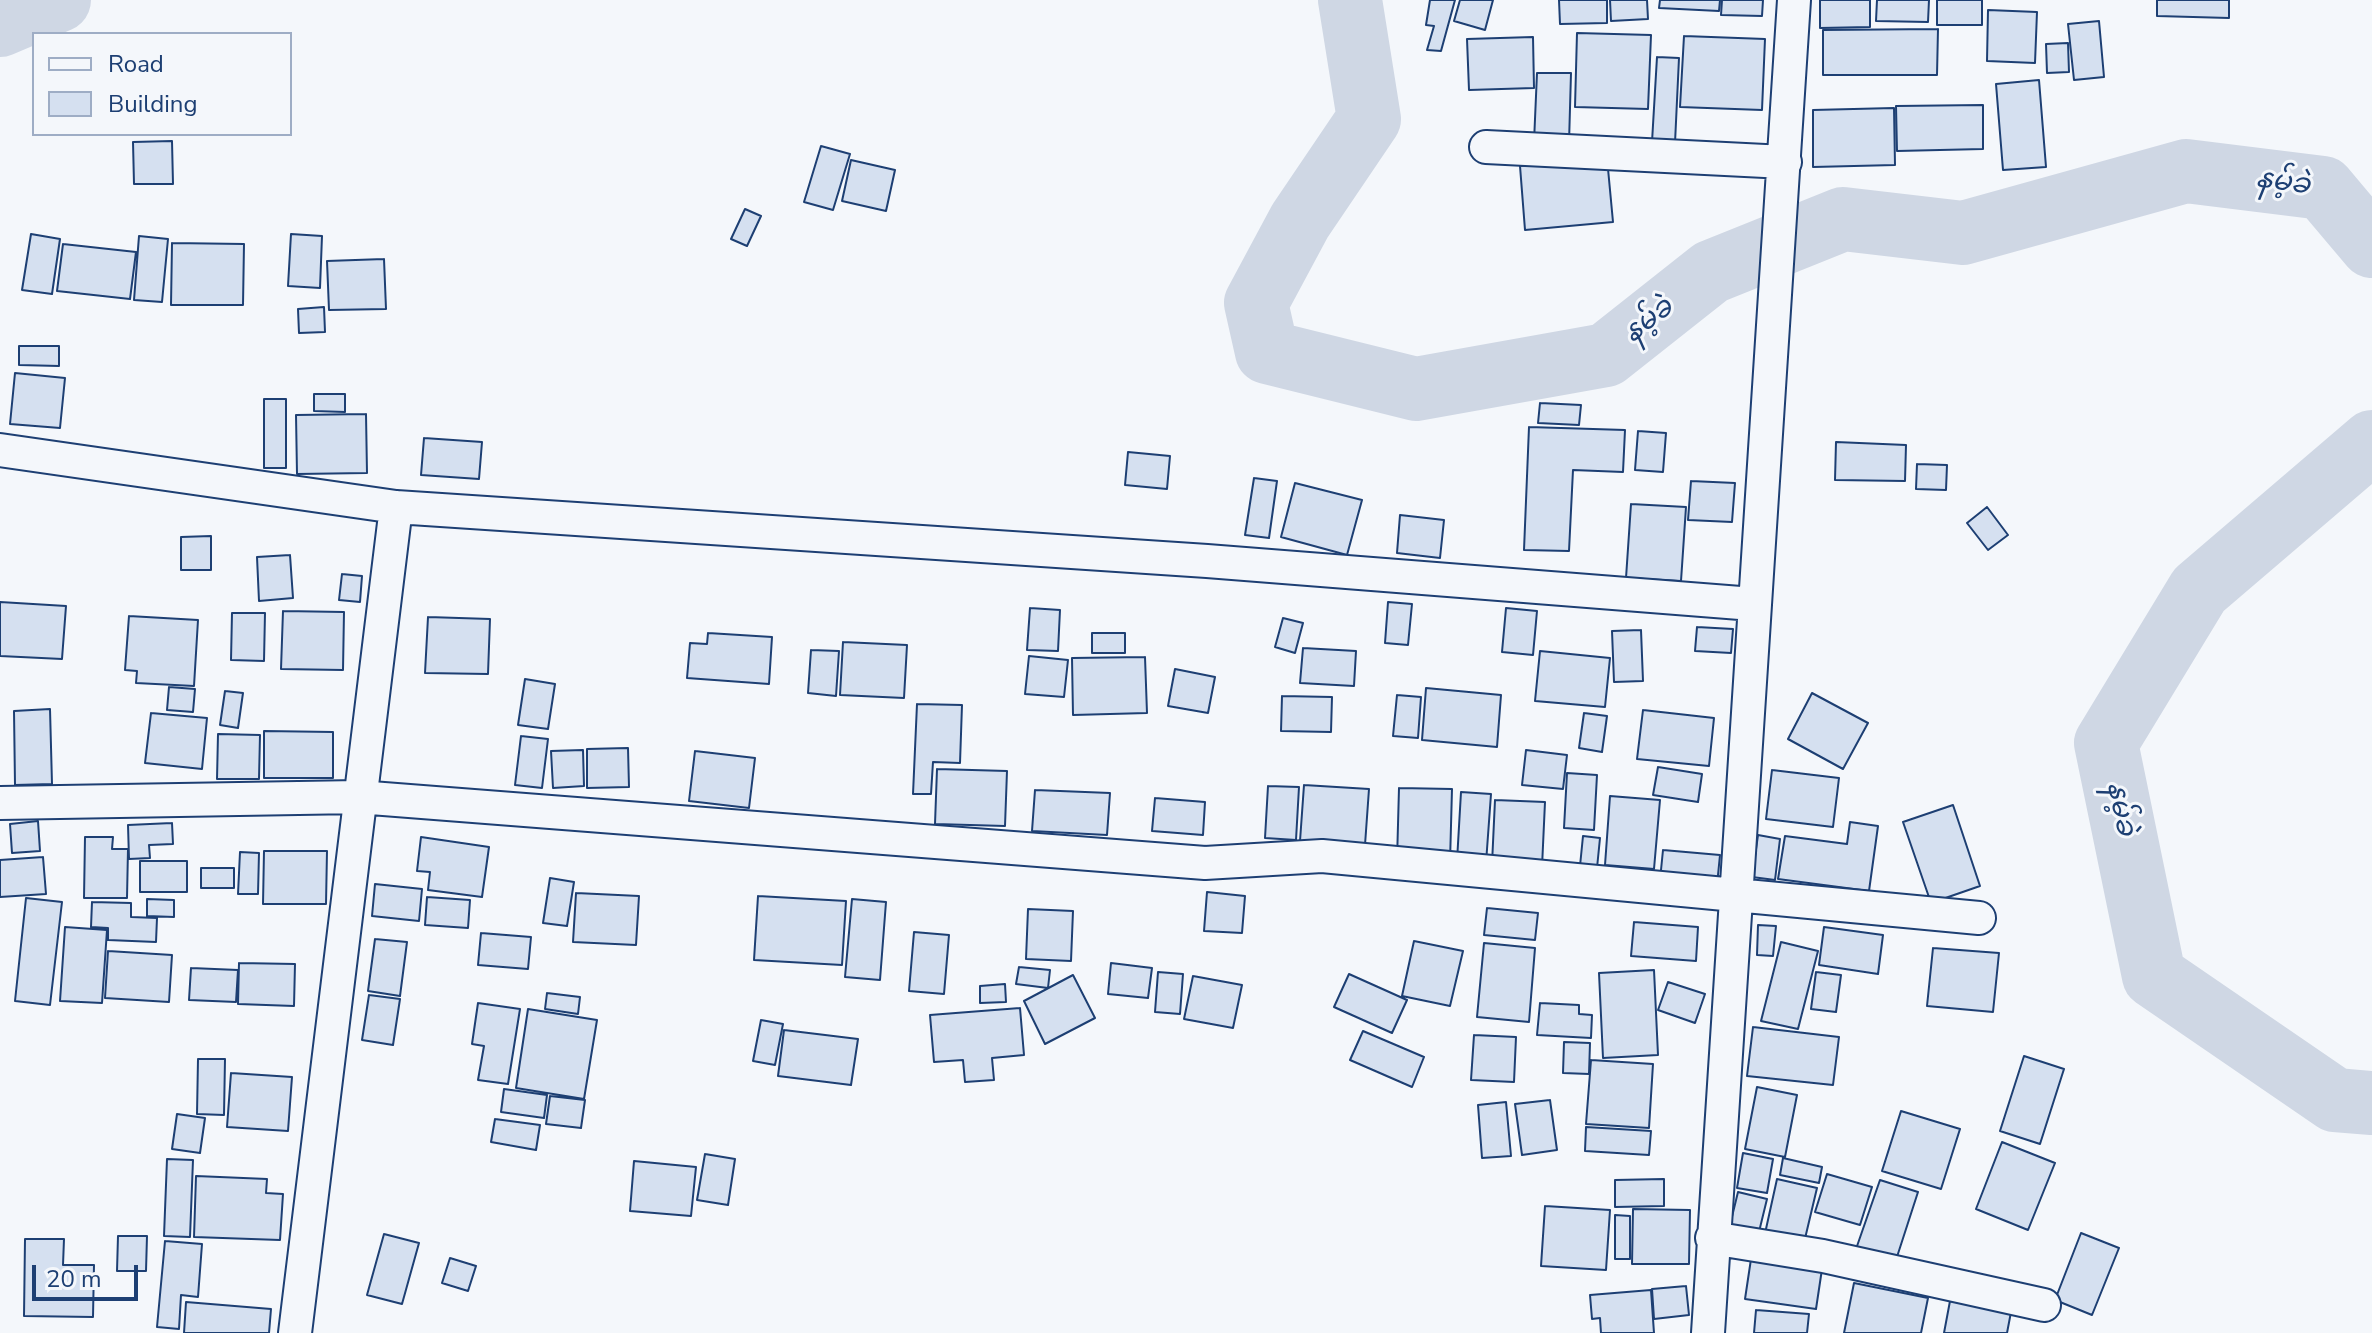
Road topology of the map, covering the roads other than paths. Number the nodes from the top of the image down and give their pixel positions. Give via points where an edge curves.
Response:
1 (1794, 0) edge
2 (1486, 147) dead end
3 (1785, 162) junction
4 (0, 450) edge
5 (396, 507) junction
6 (1753, 604) junction
7 (358, 797) junction
8 (0, 803) edge
9 (1734, 897) junction
10 (1979, 918) dead end
11 (1712, 1238) junction
12 (2044, 1305) dead end
13 (295, 1333) edge
14 (1708, 1333) edge

1 - 3 street
2 - 3 street
3 - 6 street
4 - 5 street
5 - 6 street
5 - 7 street
6 - 9 street
7 - 8 street
7 - 9 street via 1205,863 1322,856
7 - 13 street
9 - 10 street
9 - 11 street
11 - 12 street via 1823,1256
11 - 14 street

